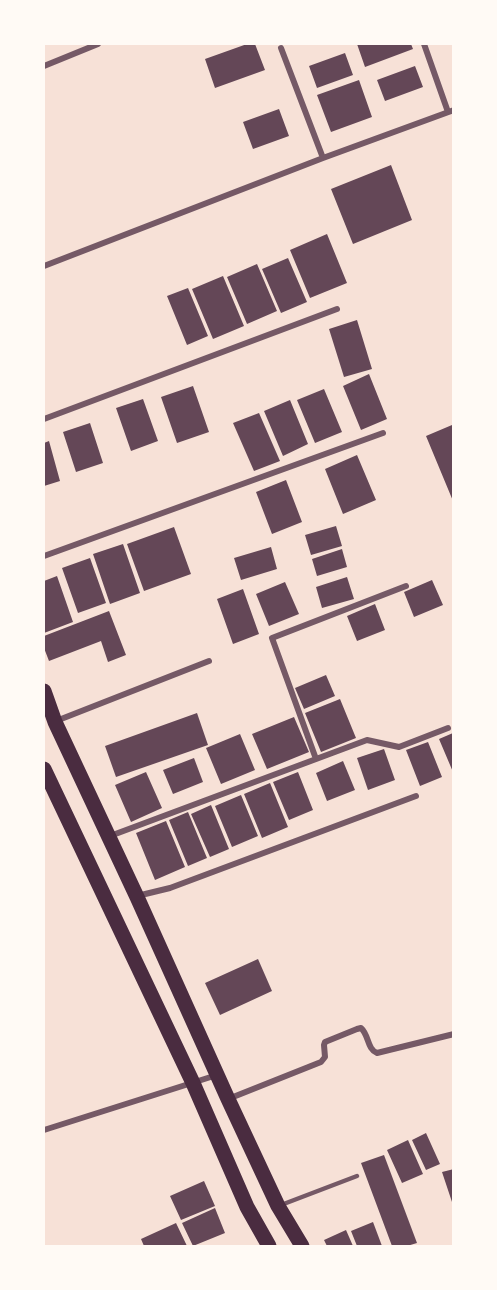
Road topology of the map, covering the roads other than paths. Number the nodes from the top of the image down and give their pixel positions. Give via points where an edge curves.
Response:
1 (98, 44) edge
2 (424, 44) edge
3 (281, 48) dead end
4 (44, 66) edge
5 (451, 111) edge
6 (323, 158) junction
7 (44, 266) edge
8 (337, 309) dead end
9 (44, 419) edge
10 (383, 433) dead end
11 (44, 556) edge
12 (406, 586) dead end
13 (209, 661) dead end
14 (44, 691) edge
15 (55, 722) junction
16 (448, 728) dead end
17 (316, 759) junction
18 (44, 769) edge
19 (416, 796) dead end
20 (109, 836) junction
21 (137, 897) junction
22 (453, 1034) edge
23 (218, 1075) junction
24 (193, 1083) junction
25 (228, 1099) junction
26 (44, 1130) edge
27 (357, 1176) dead end
28 (278, 1206) junction
29 (269, 1246) edge
30 (302, 1246) edge

1 - 4 street
2 - 5 street
3 - 6 street
5 - 6 street
6 - 7 street
8 - 9 street
10 - 11 street
12 - 17 street via 272,638
13 - 15 street
14 - 15 main road
15 - 20 main road
16 - 17 street via 399,747 367,740
17 - 20 street
18 - 24 main road
19 - 21 street
20 - 21 main road
21 - 23 main road
22 - 25 street via 377,1053 364,1030 357,1029 325,1042 325,1058 321,1062
23 - 24 street
23 - 25 main road
24 - 26 street
24 - 29 main road via 247,1207
25 - 28 main road
27 - 28 lane
28 - 30 main road

